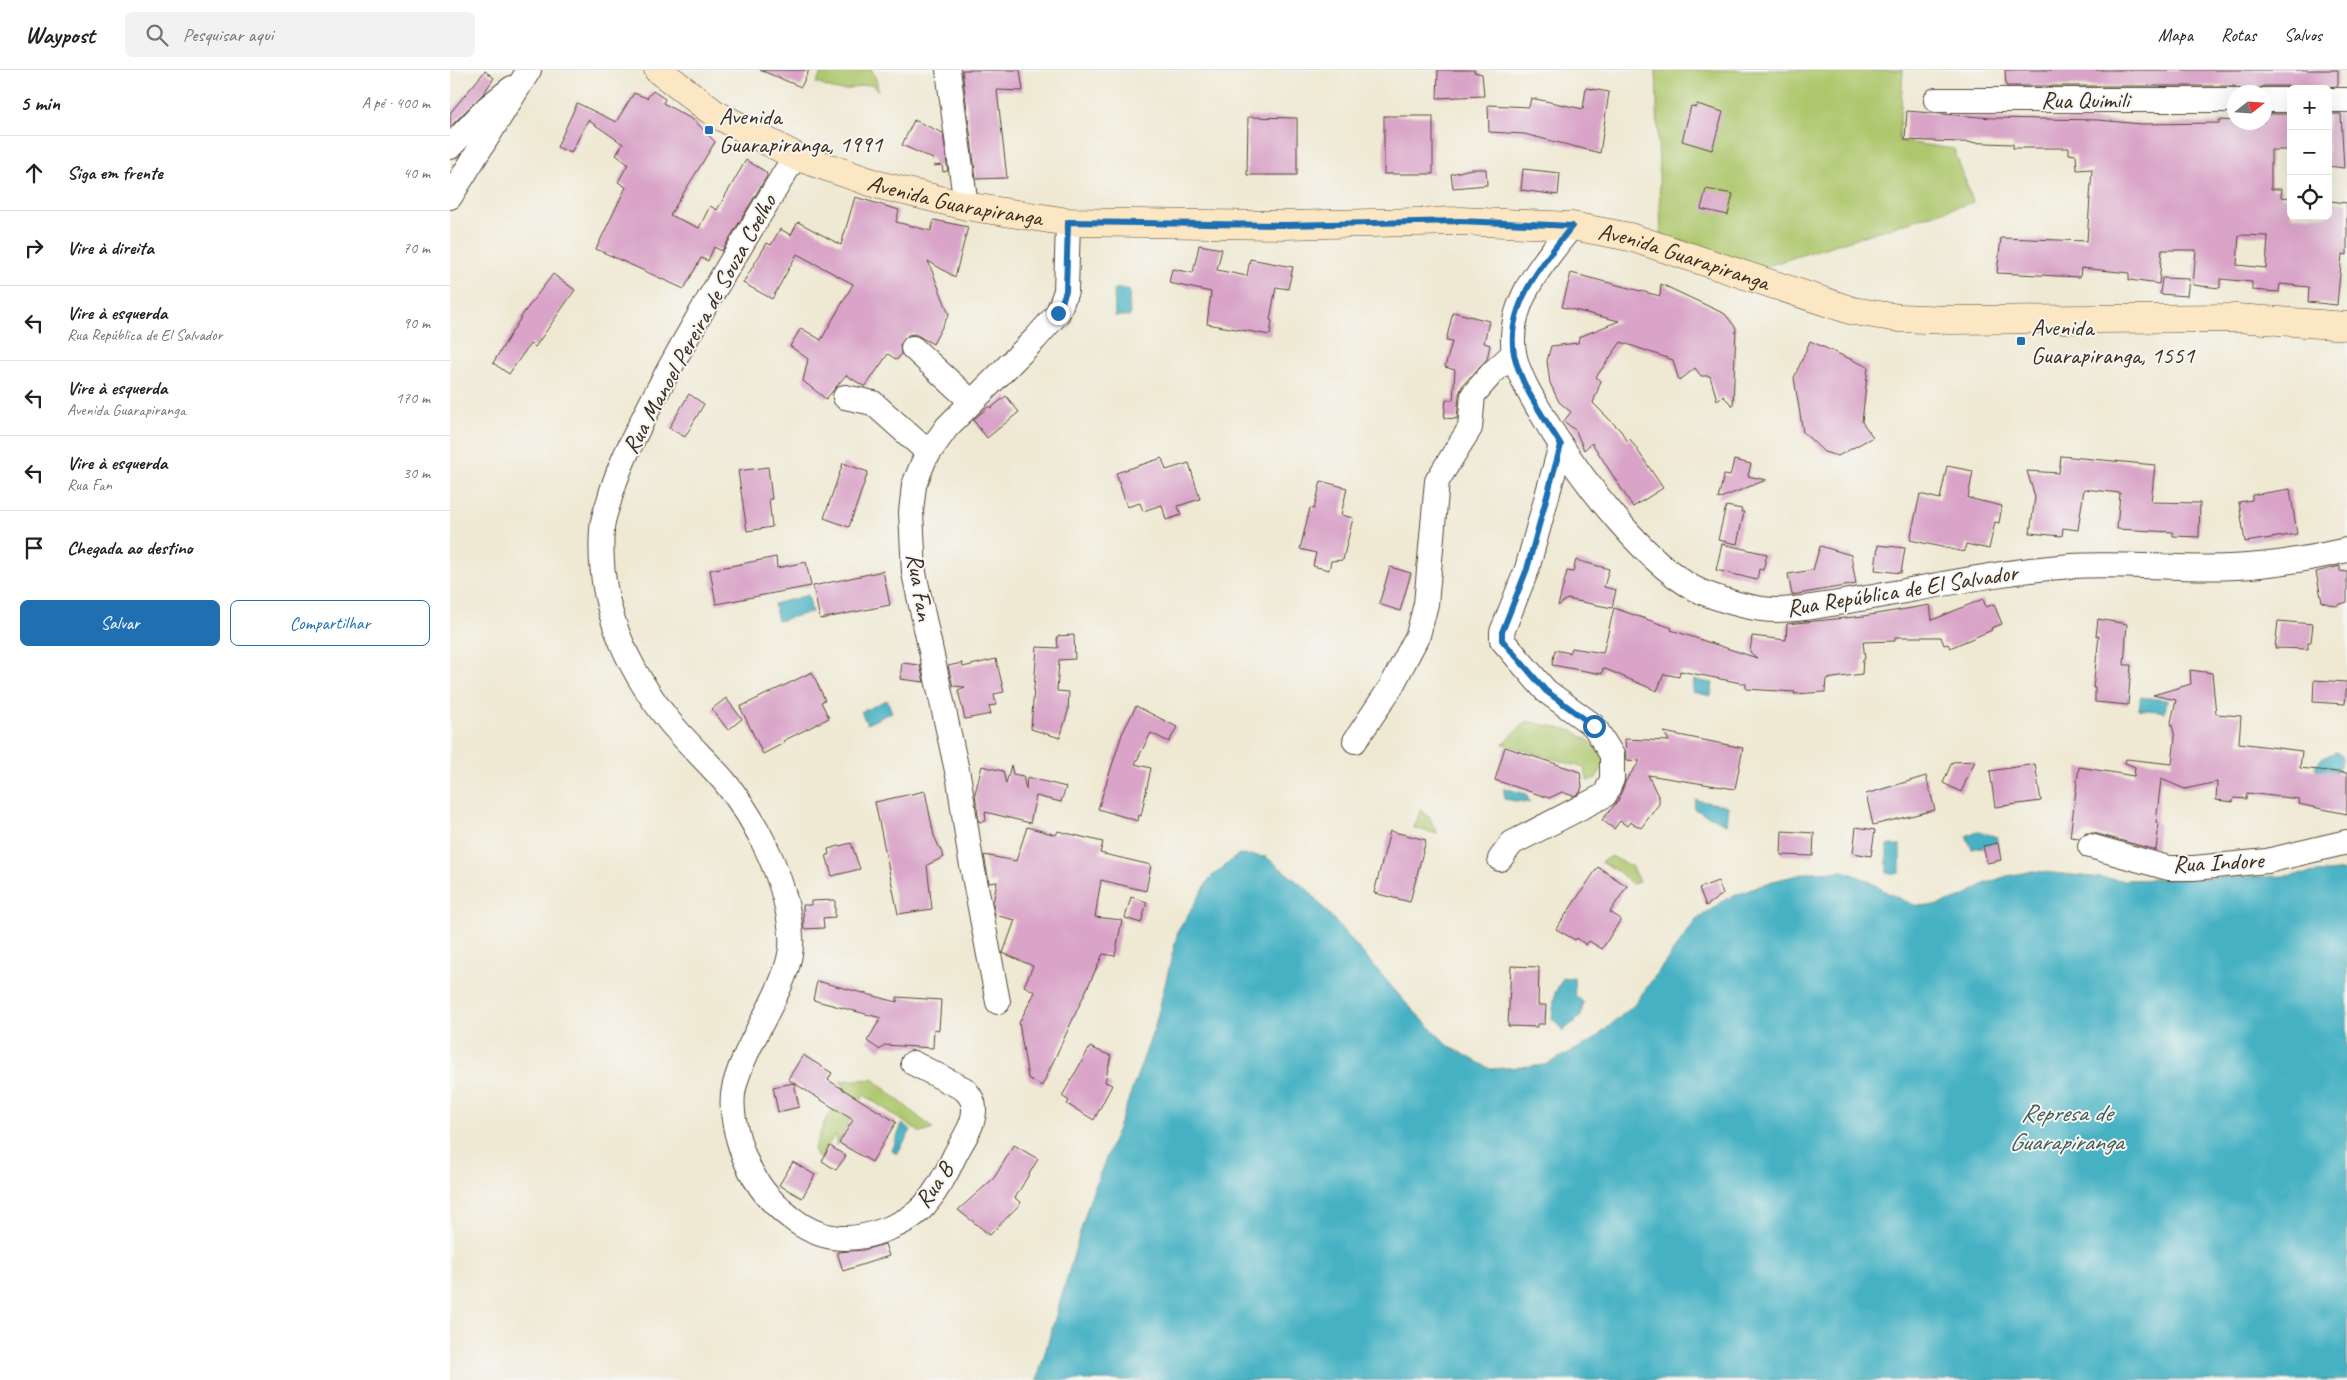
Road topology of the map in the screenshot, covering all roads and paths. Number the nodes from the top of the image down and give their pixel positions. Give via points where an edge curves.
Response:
1 (658, 70) edge
2 (948, 70) edge
3 (527, 74) edge
4 (1936, 100) dead end
5 (2227, 100) edge
6 (2272, 100) edge
7 (2287, 100) edge
8 (2332, 100) edge
9 (2347, 100) edge
10 (450, 147) edge
11 (795, 156) junction
12 (450, 197) edge
13 (966, 206) junction
14 (1068, 222) junction
15 (1572, 226) junction
16 (2347, 326) edge
17 (913, 348) dead end
18 (1514, 353) junction
19 (845, 397) dead end
20 (972, 402) junction
21 (1561, 445) junction
22 (929, 453) junction
23 (2347, 550) edge
24 (1355, 741) dead end
25 (2347, 842) edge
26 (2090, 846) dead end
27 (1500, 859) dead end
28 (998, 1002) dead end
29 (913, 1063) dead end
30 (791, 1219) joint

1 - 11 main road, Avenida Guarapiranga via 714,113
2 - 13 street
3 - 10 street via 487,108
3 - 12 street
4 - 5 street, Rua Quimili
6 - 7 street
8 - 9 street
11 - 13 main road, Avenida Guarapiranga via 879,185
11 - 30 street, Rua Manoel Pereira de Souza Coelho via 671,364 618,468 602,526 602,573 608,603 618,636 639,681 748,814 776,871 787,904 792,941 785,974 740,1069 733,1094 734,1125 744,1158 763,1193
13 - 14 main road, Avenida Guarapiranga
14 - 15 main road, Avenida Guarapiranga via 1285,225 1460,221
14 - 20 street, Rua Fan via 1066,291 1058,313
15 - 16 main road, Avenida Guarapiranga via 1630,237 1853,311 1899,318 2237,318
15 - 18 street, Rua República de El Salvador via 1530,282 1517,312
17 - 20 street
18 - 21 street, Rua República de El Salvador via 1522,377
18 - 24 street via 1473,395 1470,428 1437,481 1426,604 1418,635 1391,687
19 - 22 street via 874,403
20 - 22 street, Rua Fan via 947,427
21 - 23 street, Rua República de El Salvador via 1616,518 1673,574 1701,592 1734,603 1772,610 1811,608 1986,576 2071,566 2258,566
21 - 27 street via 1527,569 1502,632 1502,640 1546,691 1594,726 1612,755 1612,779 1605,795 1512,843
22 - 28 street, Rua Fan via 914,485 911,512 914,573 959,780
25 - 26 street, Rua Indore via 2267,861 2194,868 2168,868
29 - 30 street, Rua B via 964,1089 974,1107 972,1122 946,1174 922,1208 898,1225 866,1237 844,1239 821,1235

